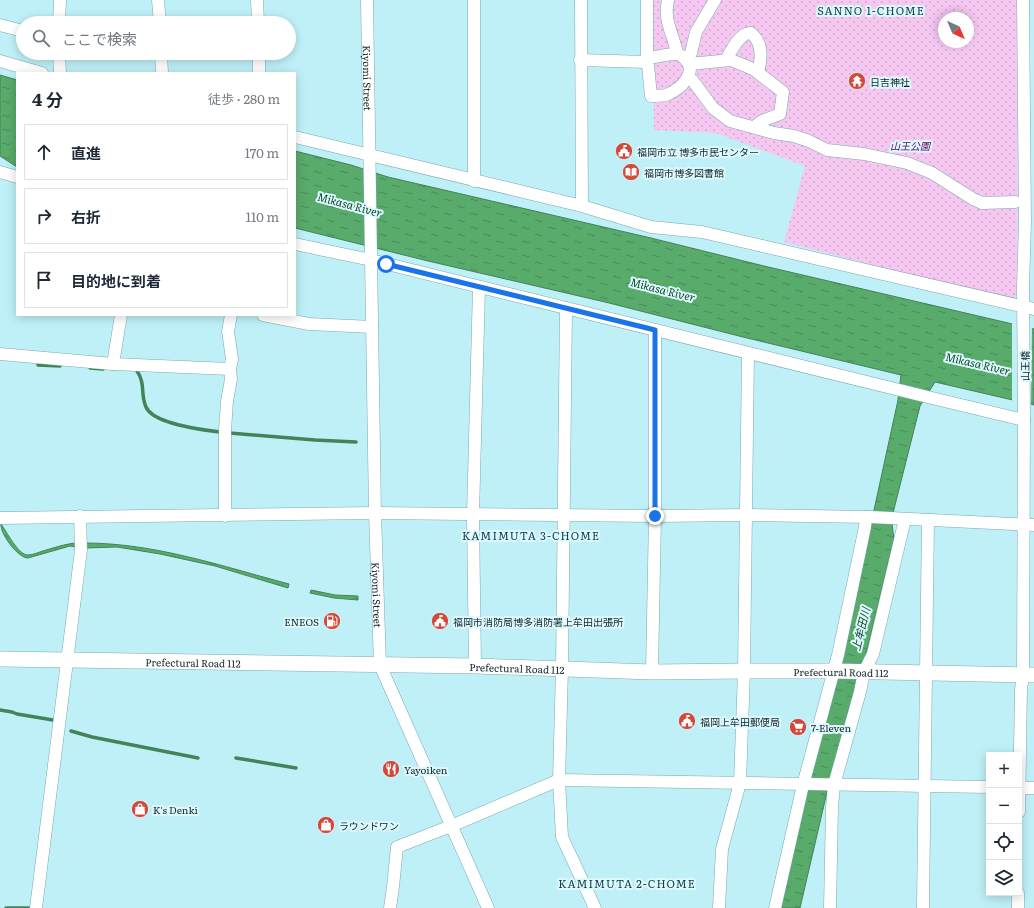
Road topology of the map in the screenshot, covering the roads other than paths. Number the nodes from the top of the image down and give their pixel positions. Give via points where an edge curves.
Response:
1 (60, 0) edge
2 (158, 0) edge
3 (257, 0) edge
4 (367, 0) edge
5 (474, 0) edge
6 (581, 0) edge
7 (648, 0) edge
8 (668, 0) edge
9 (715, 0) edge
10 (1023, 0) edge
11 (1034, 0) edge
12 (59, 16) edge
13 (159, 16) edge
14 (258, 16) edge
15 (0, 25) edge
16 (16, 29) edge
17 (684, 59) junction
18 (59, 60) edge
19 (161, 60) edge
20 (258, 60) edge
21 (580, 60) junction
22 (726, 60) junction
23 (0, 61) edge
24 (650, 61) junction
25 (38, 72) edge
26 (60, 72) edge
27 (162, 72) edge
28 (259, 72) edge
29 (758, 72) junction
30 (688, 77) junction
31 (1029, 115) edge
32 (754, 127) junction
33 (296, 137) edge
34 (370, 156) junction
35 (0, 172) edge
36 (16, 177) edge
37 (474, 181) junction
38 (1015, 202) dead end
39 (582, 206) junction
40 (1029, 223) edge
41 (296, 244) edge
42 (371, 260) junction
43 (480, 287) junction
44 (566, 308) junction
45 (1027, 311) edge
46 (121, 316) edge
47 (231, 316) edge
48 (268, 316) edge
49 (372, 327) junction
50 (655, 330) junction
51 (748, 353) junction
52 (0, 354) edge
53 (113, 364) junction
54 (230, 370) junction
55 (1024, 417) junction
56 (375, 513) junction
57 (473, 515) junction
58 (746, 515) junction
59 (80, 516) junction
60 (225, 516) junction
61 (564, 516) junction
62 (655, 516) junction
63 (1, 517) edge
64 (868, 517) junction
65 (900, 519) junction
66 (928, 520) junction
67 (1029, 524) edge
68 (0, 659) edge
69 (67, 661) junction
70 (380, 665) junction
71 (475, 666) junction
72 (562, 669) junction
73 (744, 671) junction
74 (835, 671) junction
75 (652, 672) junction
76 (861, 672) junction
77 (926, 673) junction
78 (1028, 675) edge
79 (1022, 752) edge
80 (559, 780) junction
81 (740, 783) junction
82 (805, 784) junction
83 (830, 785) junction
84 (925, 786) junction
85 (986, 787) edge
86 (1022, 788) edge
87 (1034, 788) edge
88 (451, 826) junction
89 (1018, 896) edge
90 (36, 908) edge
91 (390, 908) edge
92 (488, 908) edge
93 (595, 908) edge
94 (719, 908) edge
95 (775, 908) edge
96 (830, 908) edge
97 (923, 908) edge
98 (1018, 908) edge

1 - 12 street
2 - 13 street
3 - 14 street
4 - 34 street, Kiyomi Street
5 - 37 street
6 - 21 street
7 - 24 street
8 - 17 street via 668,26
9 - 17 street via 696,32 691,53
10 - 11 street
10 - 31 street, 山王橋
15 - 16 street
17 - 22 street
17 - 24 street
17 - 30 street via 691,70
18 - 26 street
19 - 27 street
20 - 28 street
21 - 24 street
21 - 39 street
22 - 29 street
22 - 29 street via 742,36 751,32 761,49
23 - 25 street
24 - 30 street via 651,96 667,95 678,89
29 - 32 street via 783,92 783,99 780,114
30 - 32 street via 713,108 730,121
31 - 40 street, 山王橋
32 - 38 street via 799,138 827,150 907,163 932,173 982,203
33 - 34 street
34 - 37 street
34 - 42 street, Kiyomi Street
35 - 36 street
37 - 39 street
39 - 45 street via 651,227 702,232
40 - 45 street, 山王橋
41 - 42 street
42 - 43 street
42 - 49 street, Kiyomi Street
43 - 44 street
43 - 57 street
44 - 50 street
44 - 61 street
45 - 55 street, 山王橋
46 - 53 street
47 - 54 street via 228,331 232,359
48 - 49 street via 309,324
49 - 56 street, Kiyomi Street
50 - 51 street
50 - 62 street
51 - 55 street via 897,390
51 - 58 street
52 - 53 street
53 - 54 street
54 - 60 street via 225,430
55 - 67 street, 山王橋
56 - 57 street
56 - 60 street
56 - 70 street, Kiyomi Street
57 - 61 street
57 - 71 street
58 - 62 street
58 - 64 street
58 - 73 street
59 - 60 street
59 - 63 street
59 - 69 street via 80,550
61 - 62 street
61 - 72 street
62 - 75 street
64 - 65 street
64 - 74 street
65 - 66 street
65 - 76 street via 872,654
66 - 67 street
66 - 77 street
67 - 78 street, 山王橋
68 - 69 main road, Prefectural Road 112
69 - 70 main road, Prefectural Road 112
69 - 90 street
70 - 71 main road, Prefectural Road 112
70 - 88 street, Kiyomi Street
71 - 72 main road, Prefectural Road 112
72 - 75 main road, Prefectural Road 112
72 - 80 street
73 - 74 main road, Prefectural Road 112
73 - 75 main road, Prefectural Road 112
73 - 81 street
74 - 76 main road, Prefectural Road 112
74 - 82 street
76 - 77 main road, Prefectural Road 112
76 - 83 street via 860,692
77 - 78 main road, Prefectural Road 112
77 - 84 street
78 - 79 street, 山王橋
80 - 81 street
80 - 88 street
80 - 93 street via 562,837
81 - 82 street
81 - 94 street via 722,848
82 - 83 street
82 - 95 street
83 - 84 street
83 - 96 street
84 - 85 street
84 - 97 street
86 - 87 street
88 - 91 street via 397,846
88 - 92 street, Kiyomi Street
89 - 98 street

